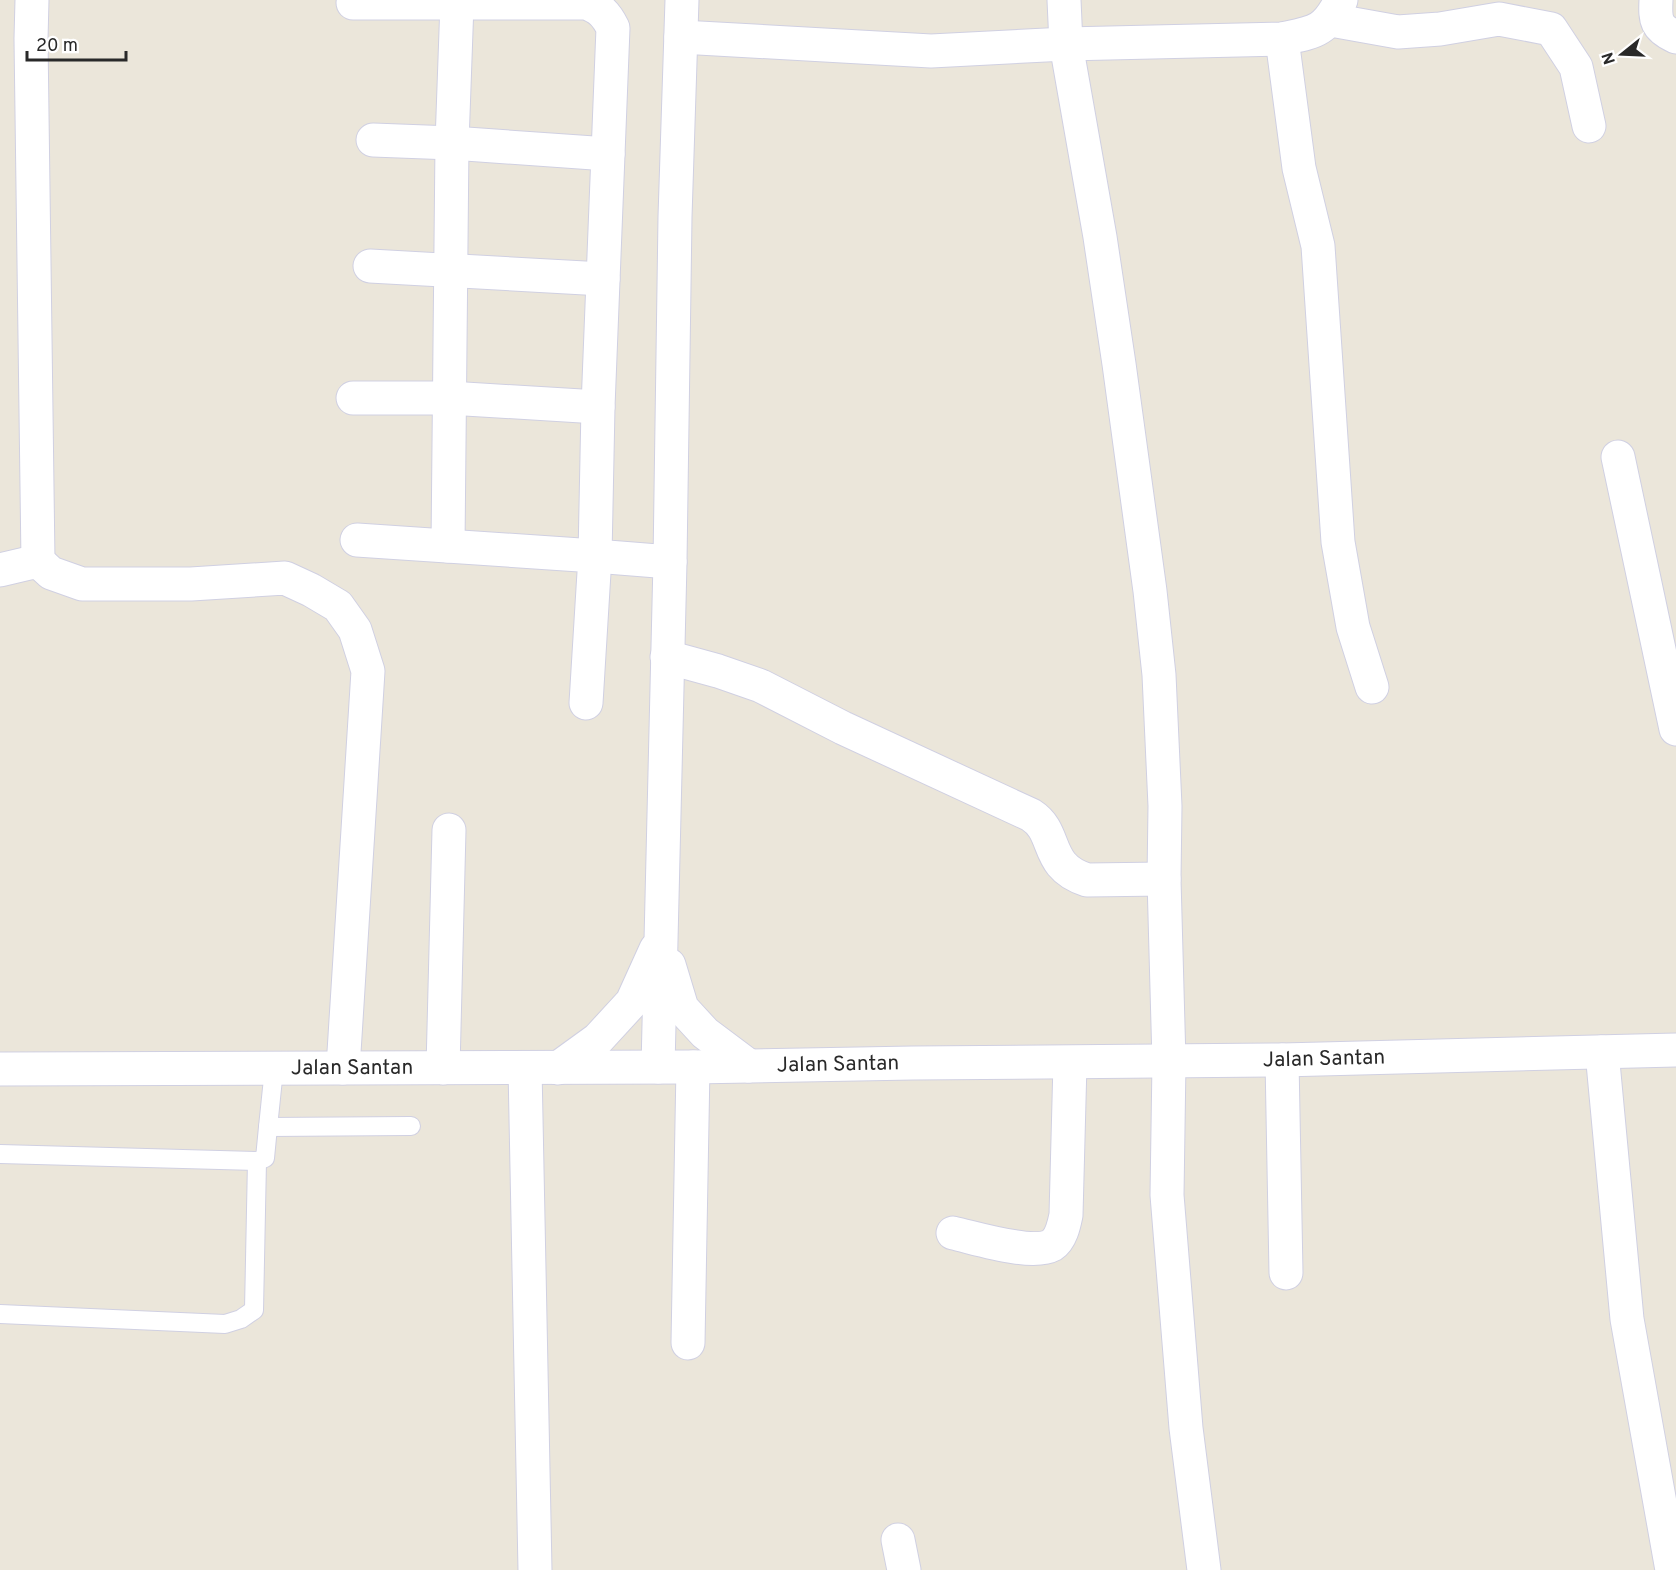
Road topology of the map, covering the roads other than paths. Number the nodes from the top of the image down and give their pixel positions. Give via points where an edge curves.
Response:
1 (32, 0) edge
2 (682, 0) edge
3 (1064, 0) edge
4 (1656, 0) edge
5 (353, 3) dead end
6 (457, 3) junction
7 (1336, 10) edge
8 (681, 37) junction
9 (1676, 37) edge
10 (1282, 39) junction
11 (1066, 44) junction
12 (1589, 126) dead end
13 (374, 141) dead end
14 (452, 143) junction
15 (608, 154) junction
16 (370, 266) dead end
17 (450, 271) junction
18 (603, 279) junction
19 (353, 398) dead end
20 (449, 398) junction
21 (598, 407) junction
22 (1618, 457) dead end
23 (357, 540) dead end
24 (447, 546) junction
25 (595, 556) junction
26 (38, 561) junction
27 (670, 561) junction
28 (0, 570) edge
29 (667, 657) junction
30 (1372, 687) dead end
31 (586, 703) dead end
32 (1676, 729) edge
33 (449, 830) dead end
34 (1164, 879) junction
35 (661, 938) junction
36 (1676, 1050) edge
37 (1602, 1052) junction
38 (1282, 1060) junction
39 (1168, 1062) junction
40 (1070, 1063) junction
41 (750, 1066) junction
42 (658, 1067) junction
43 (693, 1067) junction
44 (343, 1068) junction
45 (443, 1068) junction
46 (525, 1068) junction
47 (558, 1068) junction
48 (0, 1069) edge
49 (274, 1069) junction
50 (411, 1126) dead end
51 (268, 1127) junction
52 (0, 1154) edge
53 (257, 1161) junction
54 (953, 1233) dead end
55 (1286, 1273) dead end
56 (0, 1314) edge
57 (688, 1343) dead end
58 (535, 1570) edge
59 (1204, 1570) edge
60 (1672, 1570) edge

1 - 26 street
2 - 8 street
3 - 11 street
4 - 9 street via 1656,20
5 - 6 street
6 - 14 street
6 - 15 street via 586,3 599,8 613,28
7 - 10 street via 1311,33
7 - 12 street via 1398,32 1499,19 1551,28 1576,67
8 - 11 street via 931,51
8 - 27 street
10 - 11 street
10 - 30 street via 1299,168 1318,246 1338,542 1353,627
11 - 34 street via 1100,237 1150,591 1164,764
13 - 14 street
14 - 15 street
14 - 17 street
15 - 18 street
16 - 17 street
17 - 18 street
17 - 20 street
18 - 21 street
19 - 20 street
20 - 21 street
20 - 24 street
21 - 25 street
22 - 32 street
23 - 24 street
24 - 25 street
25 - 27 street
25 - 31 street
26 - 28 street
26 - 44 street via 51,573 82,584 191,584 285,578 338,606 355,630 368,671
27 - 29 street
29 - 34 street via 761,686 1031,815 1042,825 1058,860 1078,878
29 - 35 street
33 - 45 street
34 - 39 street
35 - 41 street via 682,1008 705,1033
35 - 42 street
35 - 47 street via 632,1002 598,1039
36 - 37 street, Jalan Santan
37 - 38 street, Jalan Santan
37 - 60 street via 1626,1319
38 - 39 street, Jalan Santan
38 - 55 street
39 - 40 street, Jalan Santan
39 - 59 street via 1167,1195 1186,1428
40 - 41 street, Jalan Santan
40 - 54 street via 1066,1215 1058,1238 1052,1245 1036,1249
41 - 43 street, Jalan Santan
42 - 43 street, Jalan Santan
42 - 47 street, Jalan Santan
43 - 57 street
44 - 45 street, Jalan Santan
44 - 49 street, Jalan Santan
45 - 46 street, Jalan Santan
46 - 47 street, Jalan Santan
46 - 58 street
48 - 49 street, Jalan Santan
49 - 51 lane
50 - 51 lane
51 - 53 lane via 265,1158
52 - 53 lane
53 - 56 lane via 254,1310 241,1319 225,1324

